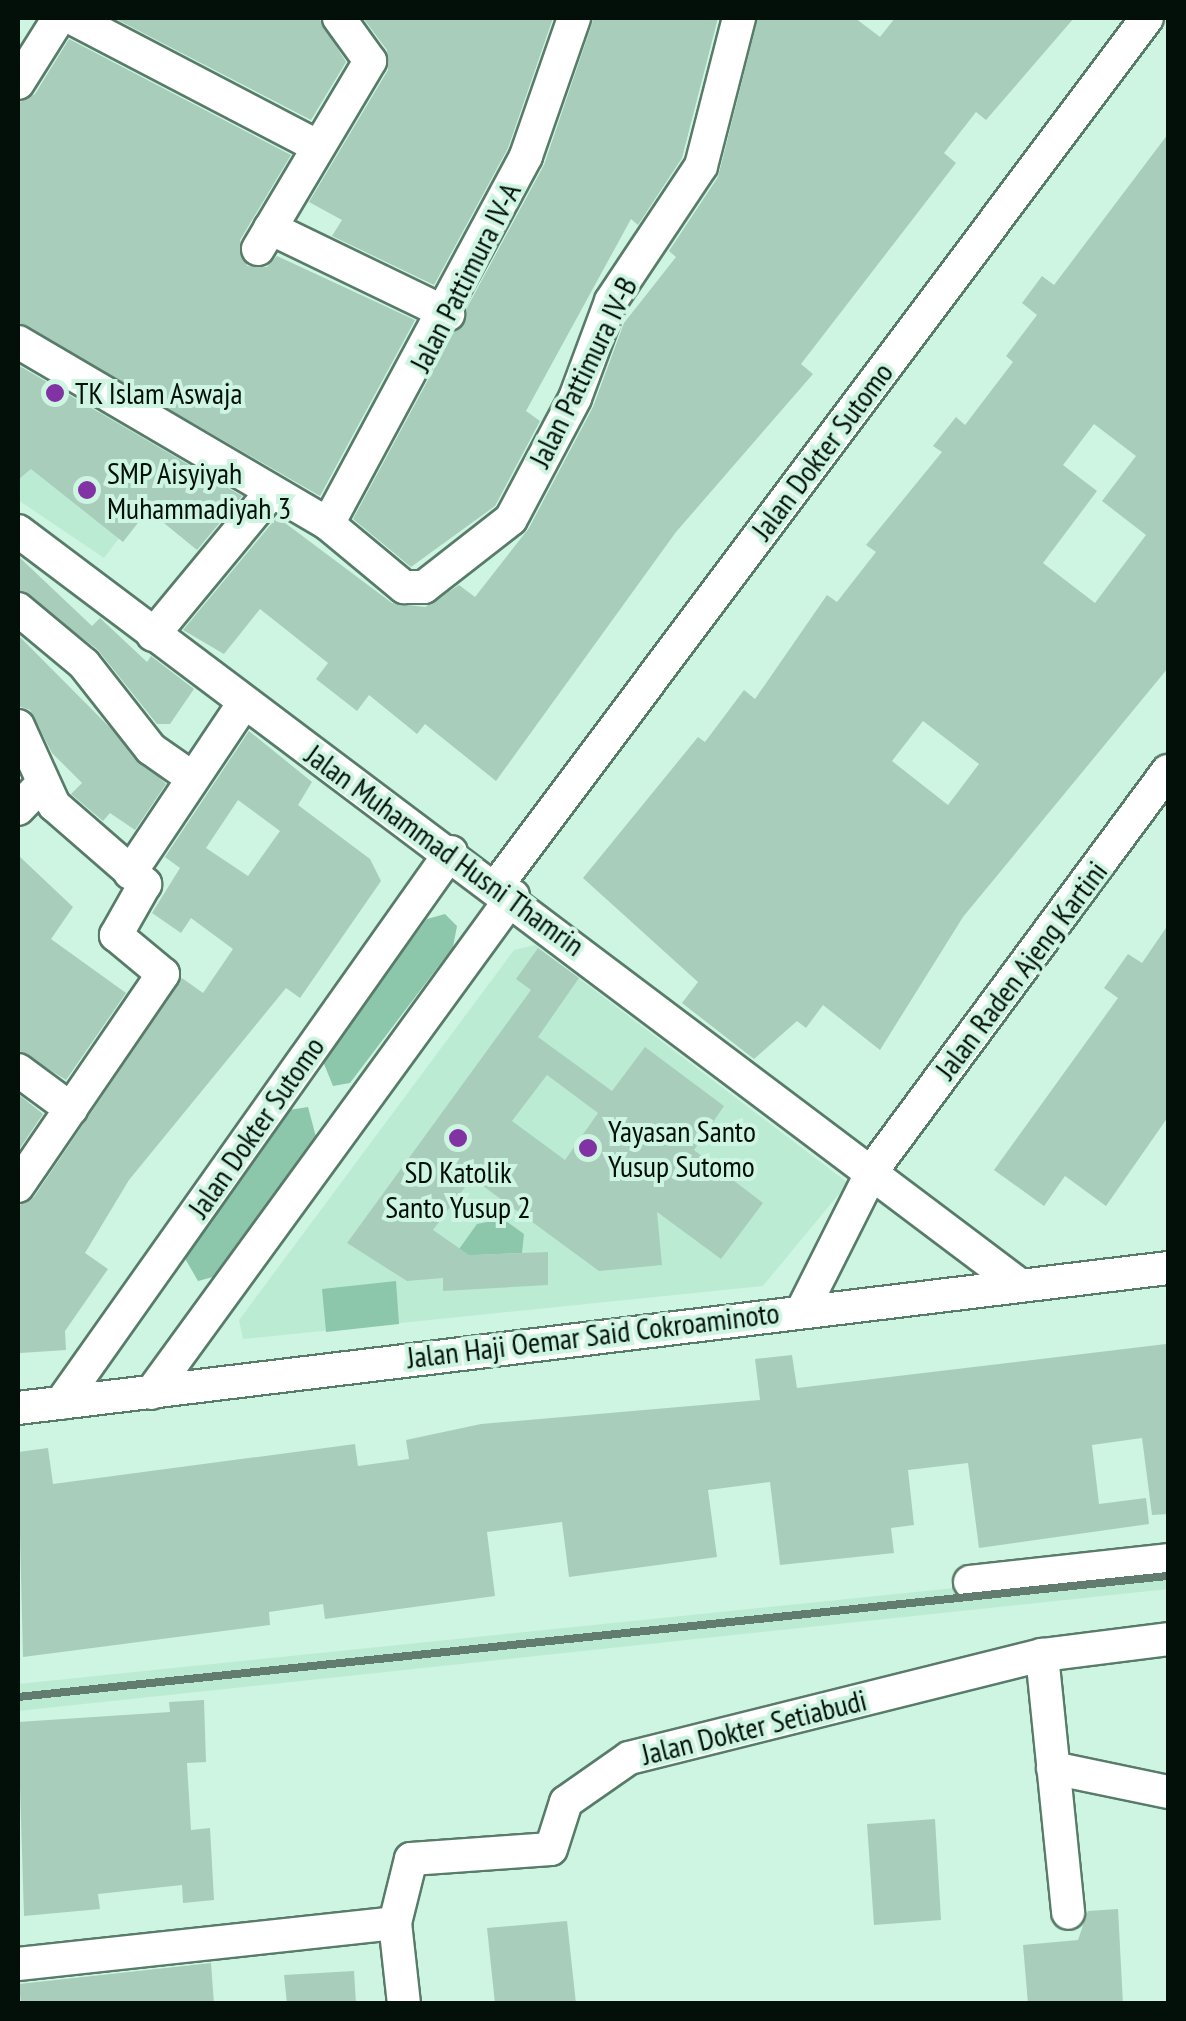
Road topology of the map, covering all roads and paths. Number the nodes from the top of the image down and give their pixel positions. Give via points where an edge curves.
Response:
1 (58, 18) edge
2 (72, 18) edge
3 (339, 18) edge
4 (574, 18) edge
5 (739, 18) edge
6 (1147, 18) edge
7 (18, 83) edge
8 (315, 145) junction
9 (448, 314) junction
10 (18, 342) edge
11 (268, 496) junction
12 (328, 524) junction
13 (18, 531) edge
14 (18, 609) edge
15 (152, 635) junction
16 (243, 704) junction
17 (18, 726) edge
18 (1168, 771) edge
19 (191, 777) junction
20 (43, 783) junction
21 (18, 810) edge
22 (452, 852) junction
23 (130, 873) junction
24 (505, 890) junction
25 (18, 1070) edge
26 (72, 1108) junction
27 (874, 1168) junction
28 (18, 1186) edge
29 (1168, 1268) edge
30 (1021, 1286) junction
31 (804, 1307) junction
32 (151, 1393) junction
33 (62, 1403) junction
34 (18, 1408) edge
35 (1168, 1560) edge
36 (970, 1582) dead end
37 (1168, 1639) edge
38 (1042, 1655) junction
39 (1053, 1768) junction
40 (1168, 1792) edge
41 (1068, 1913) dead end
42 (395, 1923) junction
43 (18, 1964) edge
44 (404, 2004) edge

1 - 7 street
2 - 8 street
3 - 8 street via 371,55
4 - 9 street, Jalan Pattimura IV-A via 526,156
5 - 12 street, Jalan Pattimura IV-B via 701,166 611,301 575,398 511,519 414,588
6 - 24 street, Jalan Dokter Sutomo
8 - 9 street via 264,239
9 - 12 street, Jalan Pattimura IV-A
10 - 11 street
11 - 12 street
11 - 15 street
13 - 15 street, Jalan Muhammad Husni Thamrin
14 - 19 street via 84,664 122,722
15 - 16 street, Jalan Muhammad Husni Thamrin
16 - 19 street
16 - 22 street, Jalan Muhammad Husni Thamrin
17 - 20 street
18 - 27 street, Jalan Raden Ajeng Kartini
19 - 23 street
20 - 21 street
20 - 23 street via 94,848
22 - 24 street, Jalan Muhammad Husni Thamrin
22 - 33 street, Jalan Dokter Sutomo
23 - 26 street via 145,887 116,935 162,979
24 - 27 street, Jalan Muhammad Husni Thamrin
24 - 32 street, Jalan Dokter Sutomo
25 - 26 street
26 - 28 street
27 - 30 street, Jalan Muhammad Husni Thamrin
27 - 31 street
29 - 30 street, Jalan Haji Oemar Said Cokroaminoto
30 - 31 street, Jalan Haji Oemar Said Cokroaminoto
31 - 32 street, Jalan Haji Oemar Said Cokroaminoto
32 - 33 street, Jalan Haji Oemar Said Cokroaminoto
33 - 34 street, Jalan Haji Oemar Said Cokroaminoto
35 - 36 street
37 - 38 street, Jalan Dokter Setiabudi
38 - 39 street
38 - 42 street, Jalan Dokter Setiabudi via 629,1758 566,1802 551,1849 411,1859
39 - 40 street
39 - 41 street
42 - 43 street
42 - 44 street

